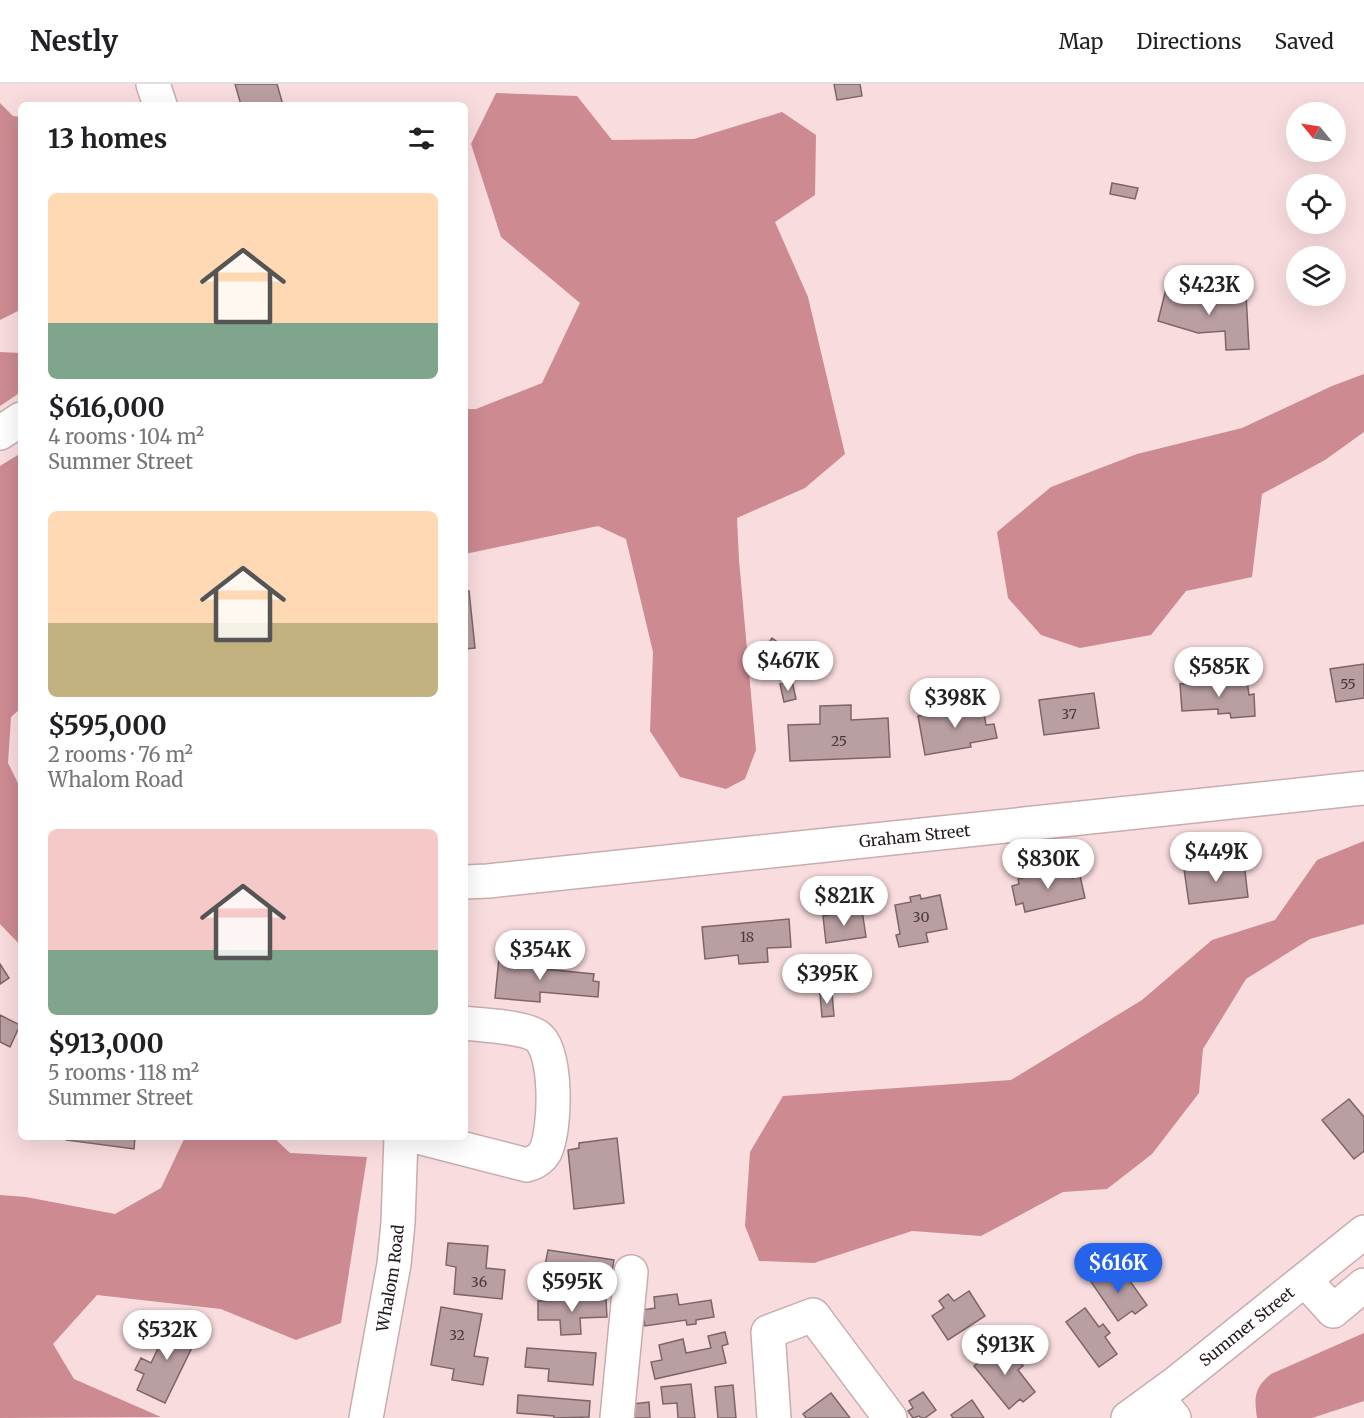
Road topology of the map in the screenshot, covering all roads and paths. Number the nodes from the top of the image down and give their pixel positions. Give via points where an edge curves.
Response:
1 (153, 84) edge
2 (159, 102) edge
3 (18, 421) edge
4 (0, 433) edge
5 (1364, 788) edge
6 (468, 882) edge
7 (468, 1023) edge
8 (401, 1140) edge
9 (430, 1140) edge
10 (1364, 1232) edge
11 (631, 1272) dead end
12 (1305, 1280) junction
13 (1364, 1285) edge
14 (1349, 1307) edge
15 (1166, 1407) edge
16 (366, 1418) edge
17 (617, 1418) edge
18 (774, 1418) edge
19 (890, 1418) edge
20 (1128, 1418) edge

1 - 2 street
3 - 4 street
5 - 6 street, Graham Street
7 - 9 street via 526,1031 540,1038 552,1076 552,1124 545,1152 527,1164
8 - 16 street, Whalom Road via 394,1264
10 - 12 street, Summer Street
11 - 17 street
12 - 14 street
12 - 15 street, Summer Street
13 - 14 street
15 - 20 street, Summer Street
18 - 19 street via 768,1332 813,1315

